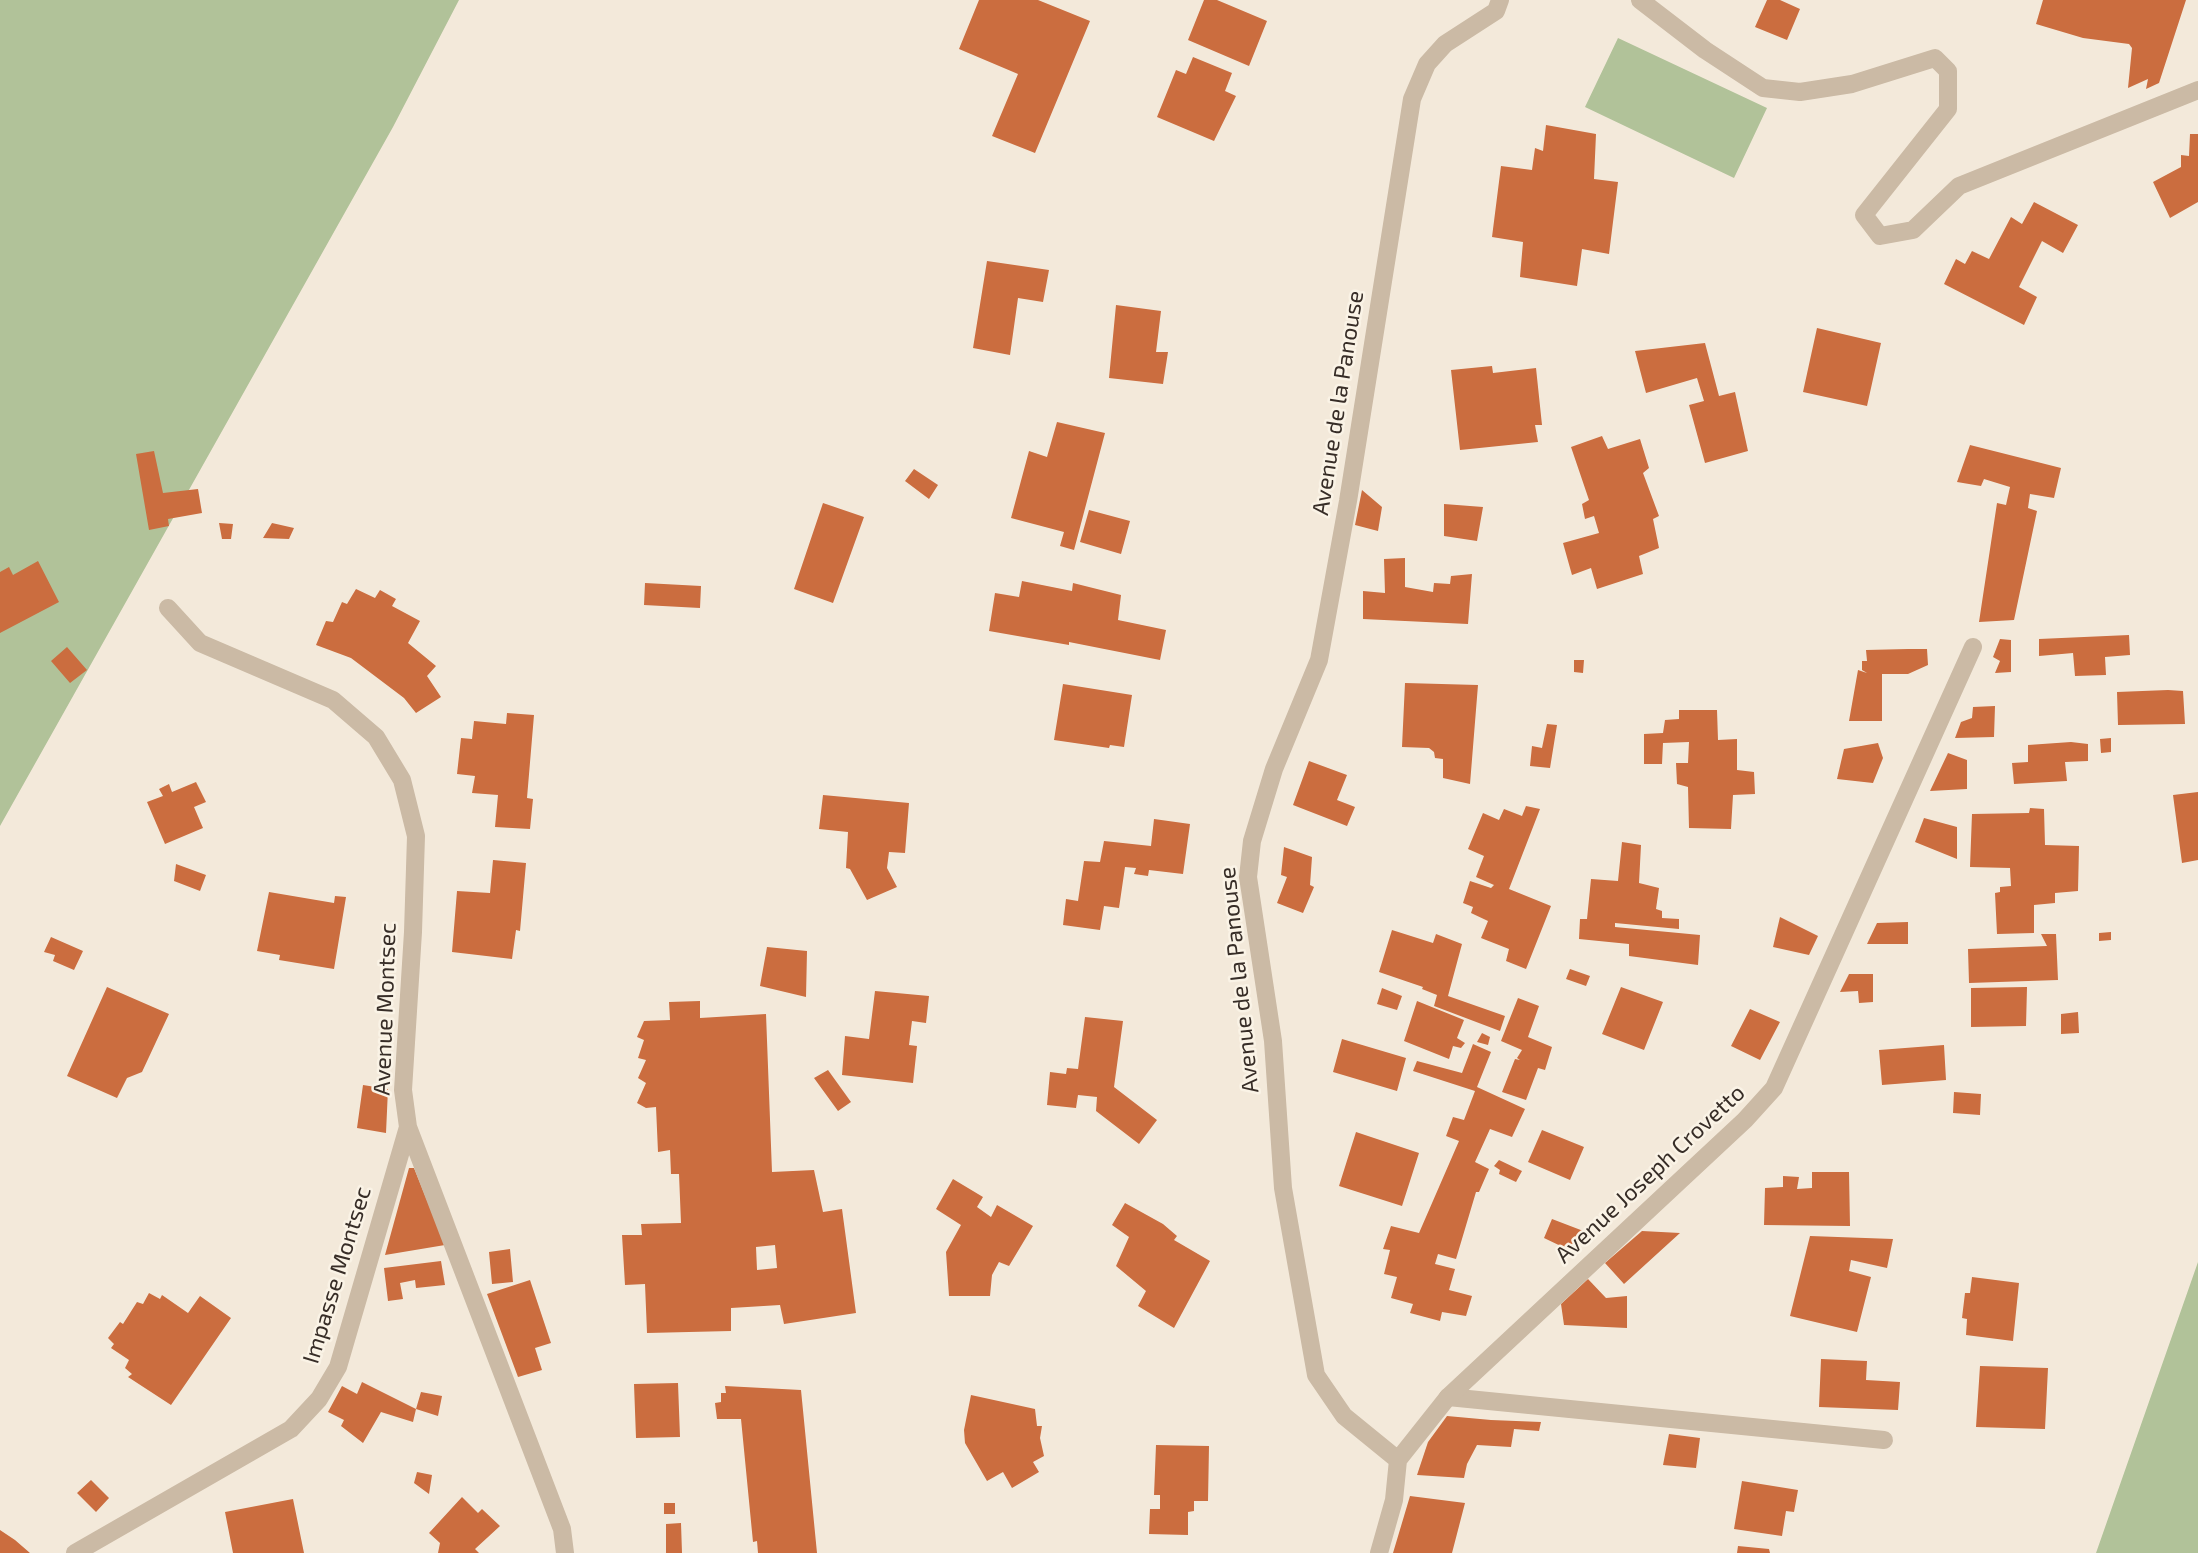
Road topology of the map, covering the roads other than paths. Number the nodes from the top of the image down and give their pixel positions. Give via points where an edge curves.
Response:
1 (1500, 0) edge
2 (1640, 0) edge
3 (2198, 90) edge
4 (168, 608) dead end
5 (1973, 647) dead end
6 (408, 1127) junction
7 (1448, 1396) junction
8 (1884, 1440) dead end
9 (1398, 1460) junction
10 (75, 1553) edge
11 (565, 1553) edge
12 (1379, 1553) edge

1 - 9 street, Avenue de la Panouse via 1496,11 1445,44 1427,64 1412,99 1319,660 1273,769 1252,841 1248,877 1273,1041 1283,1188 1316,1375 1344,1416
2 - 3 street via 1763,88 1800,92 1852,84 1935,58 1948,71 1948,109 1864,215 1880,236 1913,230 1959,186
4 - 6 street, Avenue Montsec via 200,643 333,700 376,737 402,780 415,836 403,1090
5 - 7 street, Avenue Joseph Crovetto via 1774,1088
6 - 10 street, Impasse Montsec via 338,1367 319,1399 291,1429
6 - 11 street, Avenue Montsec via 562,1529
7 - 8 street
7 - 9 street, Avenue Joseph Crovetto
9 - 12 street via 1394,1500

